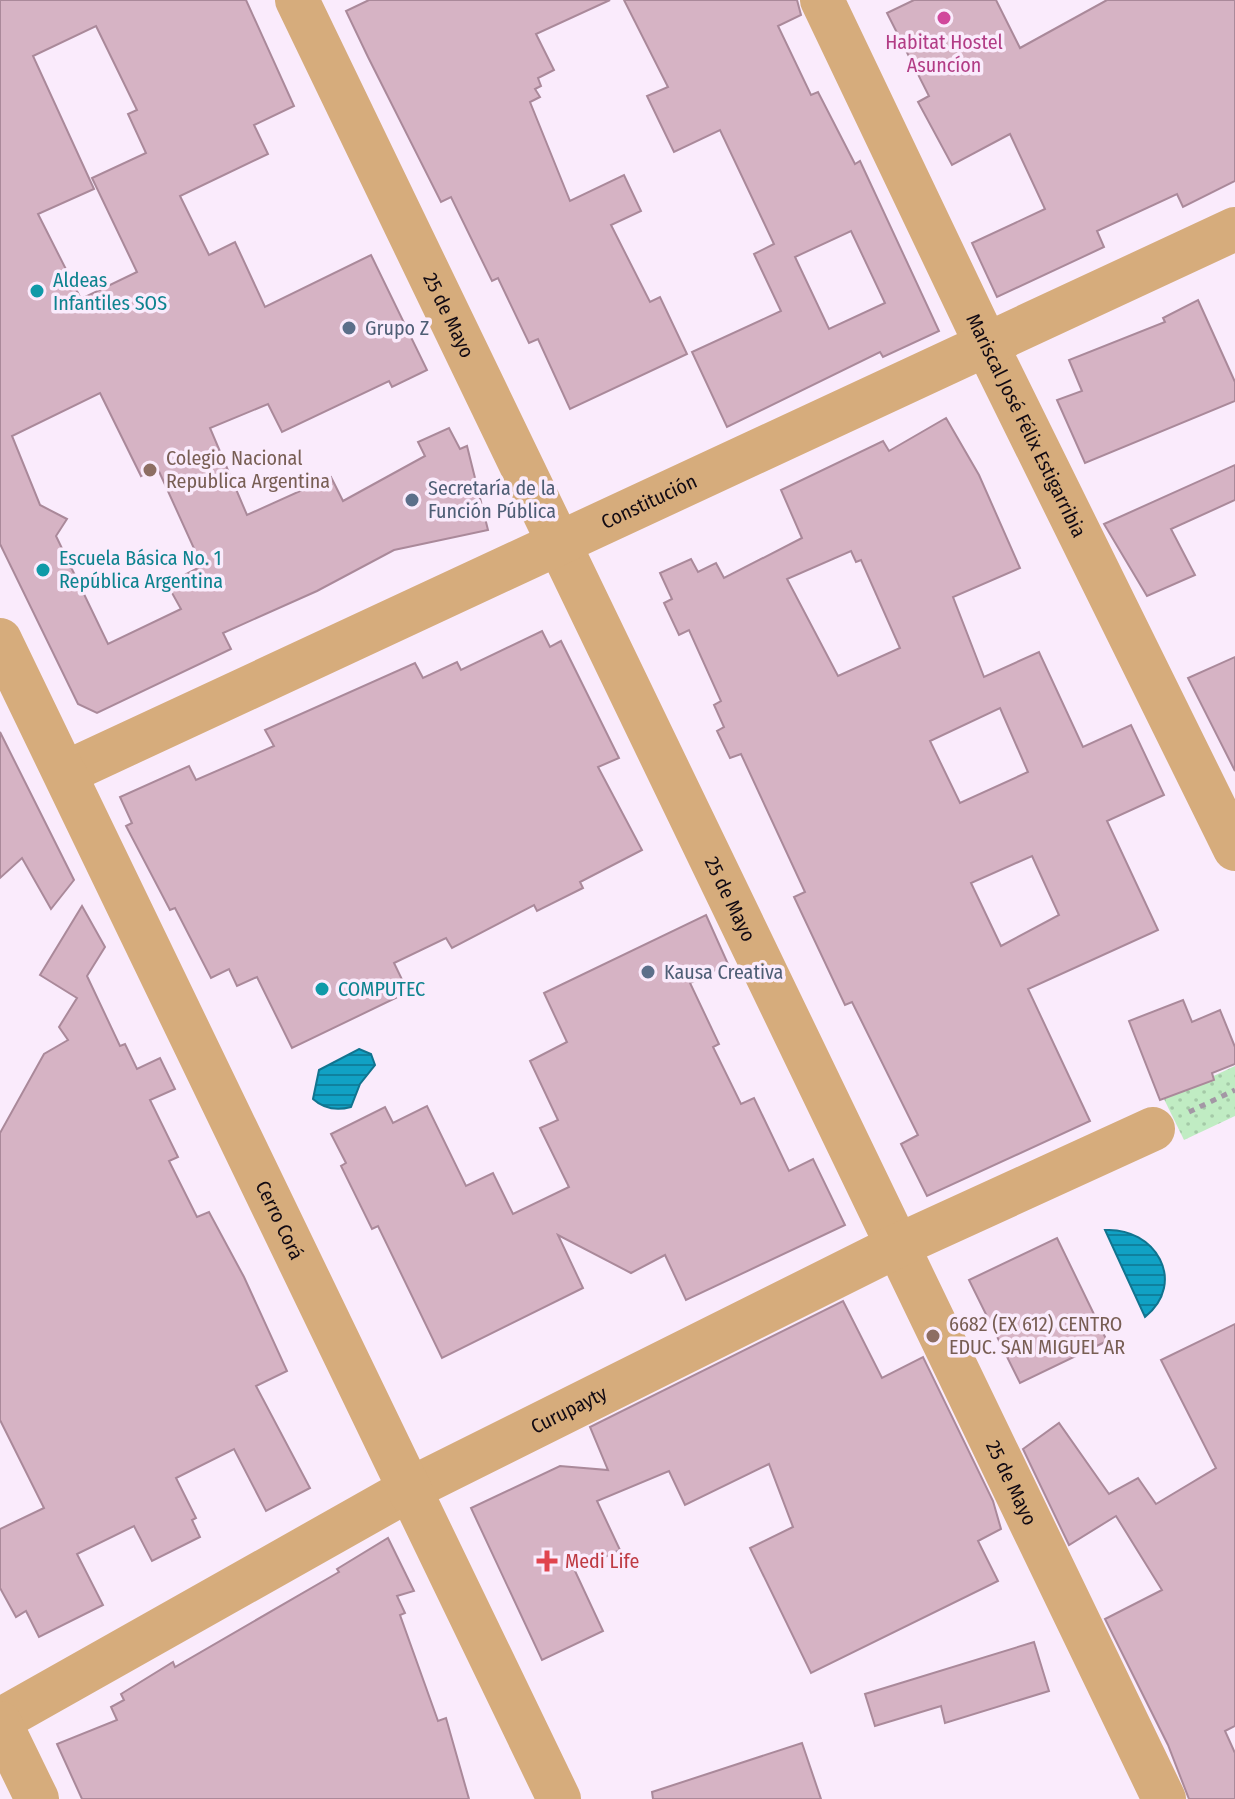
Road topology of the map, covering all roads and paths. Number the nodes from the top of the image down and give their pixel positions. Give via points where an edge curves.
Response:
1 (297, 0) edge
2 (822, 0) edge
3 (1235, 229) edge
4 (986, 344) junction
5 (559, 543) junction
6 (0, 640) edge
7 (65, 773) junction
8 (1235, 849) edge
9 (1153, 1129) dead end
10 (897, 1246) junction
11 (410, 1489) junction
12 (0, 1722) edge
13 (37, 1799) edge
14 (559, 1799) edge
15 (1164, 1799) edge

1 - 5 street, 25 de Mayo
2 - 4 street, Mariscal José Félix Estigarribia
3 - 4 street, Constitución
4 - 5 street, Constitución
4 - 8 street, Mariscal José Félix Estigarribia
5 - 7 street, Constitución
5 - 10 street, 25 de Mayo
6 - 7 street, Cerro Corá
7 - 11 street, Cerro Corá
9 - 10 street, Curupayty
10 - 11 street, Curupayty
10 - 15 street, 25 de Mayo
11 - 12 street, Curupayty
11 - 14 street, Cerro Corá
12 - 13 street

